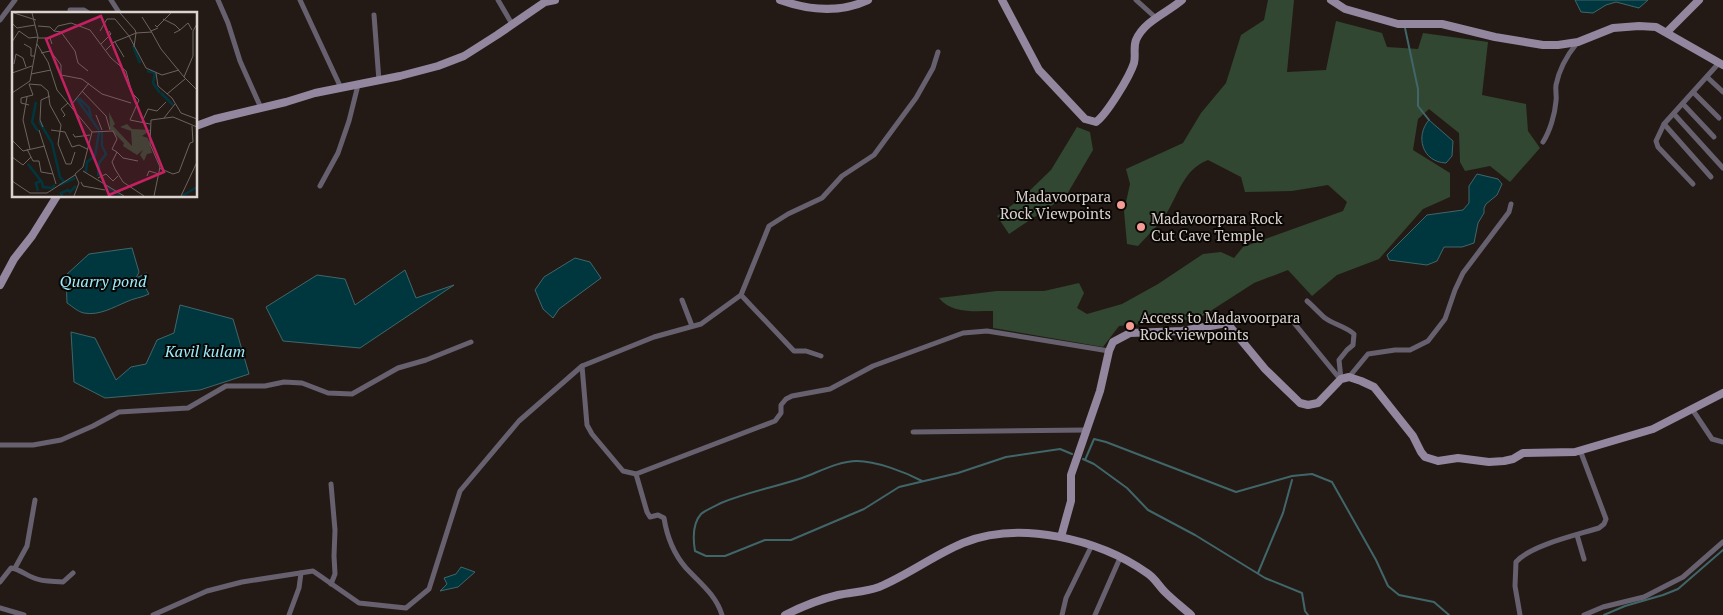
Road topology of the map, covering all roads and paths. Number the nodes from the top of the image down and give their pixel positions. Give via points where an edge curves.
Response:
1 (15, 0) edge
2 (111, 0) edge
3 (218, 0) edge
4 (300, 0) edge
5 (498, 0) edge
6 (555, 0) edge
7 (780, 0) edge
8 (868, 0) edge
9 (1002, 0) edge
10 (1136, 0) edge
11 (1182, 0) edge
12 (1331, 0) edge
13 (1699, 0) edge
14 (800, 3) edge
15 (70, 10) dead end
16 (87, 12) edge
17 (119, 12) edge
18 (374, 15) dead end
19 (1156, 18) junction
20 (0, 20) edge
21 (512, 24) junction
22 (1667, 32) junction
23 (1578, 42) junction
24 (938, 52) dead end
25 (1721, 64) edge
26 (1707, 77) junction
27 (379, 81) junction
28 (358, 85) junction
29 (341, 88) junction
30 (1693, 92) junction
31 (1723, 92) edge
32 (1683, 104) junction
33 (261, 108) junction
34 (1674, 114) junction
35 (1719, 118) dead end
36 (1664, 124) junction
37 (198, 125) edge
38 (1714, 137) dead end
39 (1543, 142) dead end
40 (1723, 168) edge
41 (1711, 178) dead end
42 (1693, 184) dead end
43 (320, 186) dead end
44 (56, 198) edge
45 (1511, 204) dead end
46 (0, 285) edge
47 (741, 295) junction
48 (682, 300) dead end
49 (1307, 301) dead end
50 (1290, 318) dead end
51 (692, 326) junction
52 (471, 342) dead end
53 (1109, 352) junction
54 (821, 356) dead end
55 (582, 366) junction
56 (1345, 378) junction
57 (1723, 393) edge
58 (1692, 409) junction
59 (1087, 430) junction
60 (913, 432) dead end
61 (1723, 442) edge
62 (0, 445) edge
63 (1580, 450) junction
64 (636, 474) junction
65 (331, 484) dead end
66 (35, 500) dead end
67 (1577, 534) junction
68 (1061, 537) junction
69 (1723, 542) edge
70 (1092, 545) junction
71 (1120, 558) junction
72 (1584, 559) dead end
73 (15, 568) junction
74 (73, 573) dead end
75 (301, 573) junction
76 (0, 582) edge
77 (331, 584) junction
78 (0, 608) edge
79 (24, 615) edge
80 (153, 615) edge
81 (289, 615) edge
82 (722, 615) edge
83 (785, 615) edge
84 (1062, 615) edge
85 (1095, 615) edge
86 (1191, 615) edge
87 (1520, 615) edge
88 (1584, 615) edge

1 - 20 street
2 - 17 street
3 - 33 street
4 - 29 street
5 - 21 street
6 - 21 main road via 545,2
7 - 14 main road
8 - 14 main road via 848,8
9 - 19 main road via 1039,70 1085,118 1096,122 1108,109 1134,64 1136,40
10 - 19 street
11 - 19 main road
12 - 23 main road via 1345,10 1398,24 1442,24 1543,44
13 - 22 main road
15 - 16 street
18 - 27 street
21 - 27 main road via 464,56
22 - 23 main road via 1656,26 1613,28
22 - 25 main road
23 - 39 street via 1561,70 1548,135
24 - 47 street via 916,98 874,155 842,176 822,198 769,226
25 - 26 street
26 - 30 street
26 - 31 street
27 - 28 main road
28 - 29 main road
28 - 43 street via 338,154
29 - 33 main road
30 - 32 street
30 - 35 street
32 - 34 street
32 - 38 street
33 - 37 main road
34 - 36 street
34 - 40 street
36 - 41 street
36 - 42 street via 1656,141 1658,147
44 - 46 main road
45 - 56 street via 1509,212 1463,273 1445,319 1428,341 1410,350 1368,354
47 - 51 street via 701,324
47 - 54 street via 794,351
48 - 51 street
49 - 56 street via 1326,318 1354,334 1353,345 1339,360
50 - 56 street
51 - 55 street
52 - 62 street via 398,368 352,394 328,393 302,383 226,386 188,408 119,412 61,440 33,445
53 - 56 main road via 1113,342 1130,332 1182,331 1227,323 1265,369 1300,404 1318,404
53 - 59 main road
53 - 64 street via 987,332 963,333 873,366 830,389 792,396 781,405 781,413 775,421
55 - 64 street via 587,425 623,471
55 - 77 street via 519,421 460,491 429,589 406,608 359,603
56 - 63 main road via 1374,387 1413,436 1425,457 1438,462 1458,458 1504,461 1523,453
57 - 58 main road
58 - 61 street via 1712,439
58 - 63 main road via 1653,429
59 - 60 street
59 - 68 main road via 1071,475 1072,501
63 - 67 street via 1606,519 1598,528
64 - 82 street via 646,512 650,517 658,515 664,518 677,556 709,590
65 - 77 street via 335,574
66 - 73 street via 27,546
67 - 72 street
67 - 87 street via 1544,546 1516,562 1515,586
68 - 70 main road
68 - 83 main road via 1013,532 990,534 958,546 879,587 815,601
69 - 88 street via 1683,577 1644,597
70 - 71 main road
70 - 84 street via 1066,598
71 - 85 street
71 - 86 main road via 1149,573
73 - 74 street via 35,579 48,581 63,582
73 - 76 street via 11,568
75 - 77 street via 313,571
75 - 80 street via 206,591
75 - 81 street
78 - 79 street

